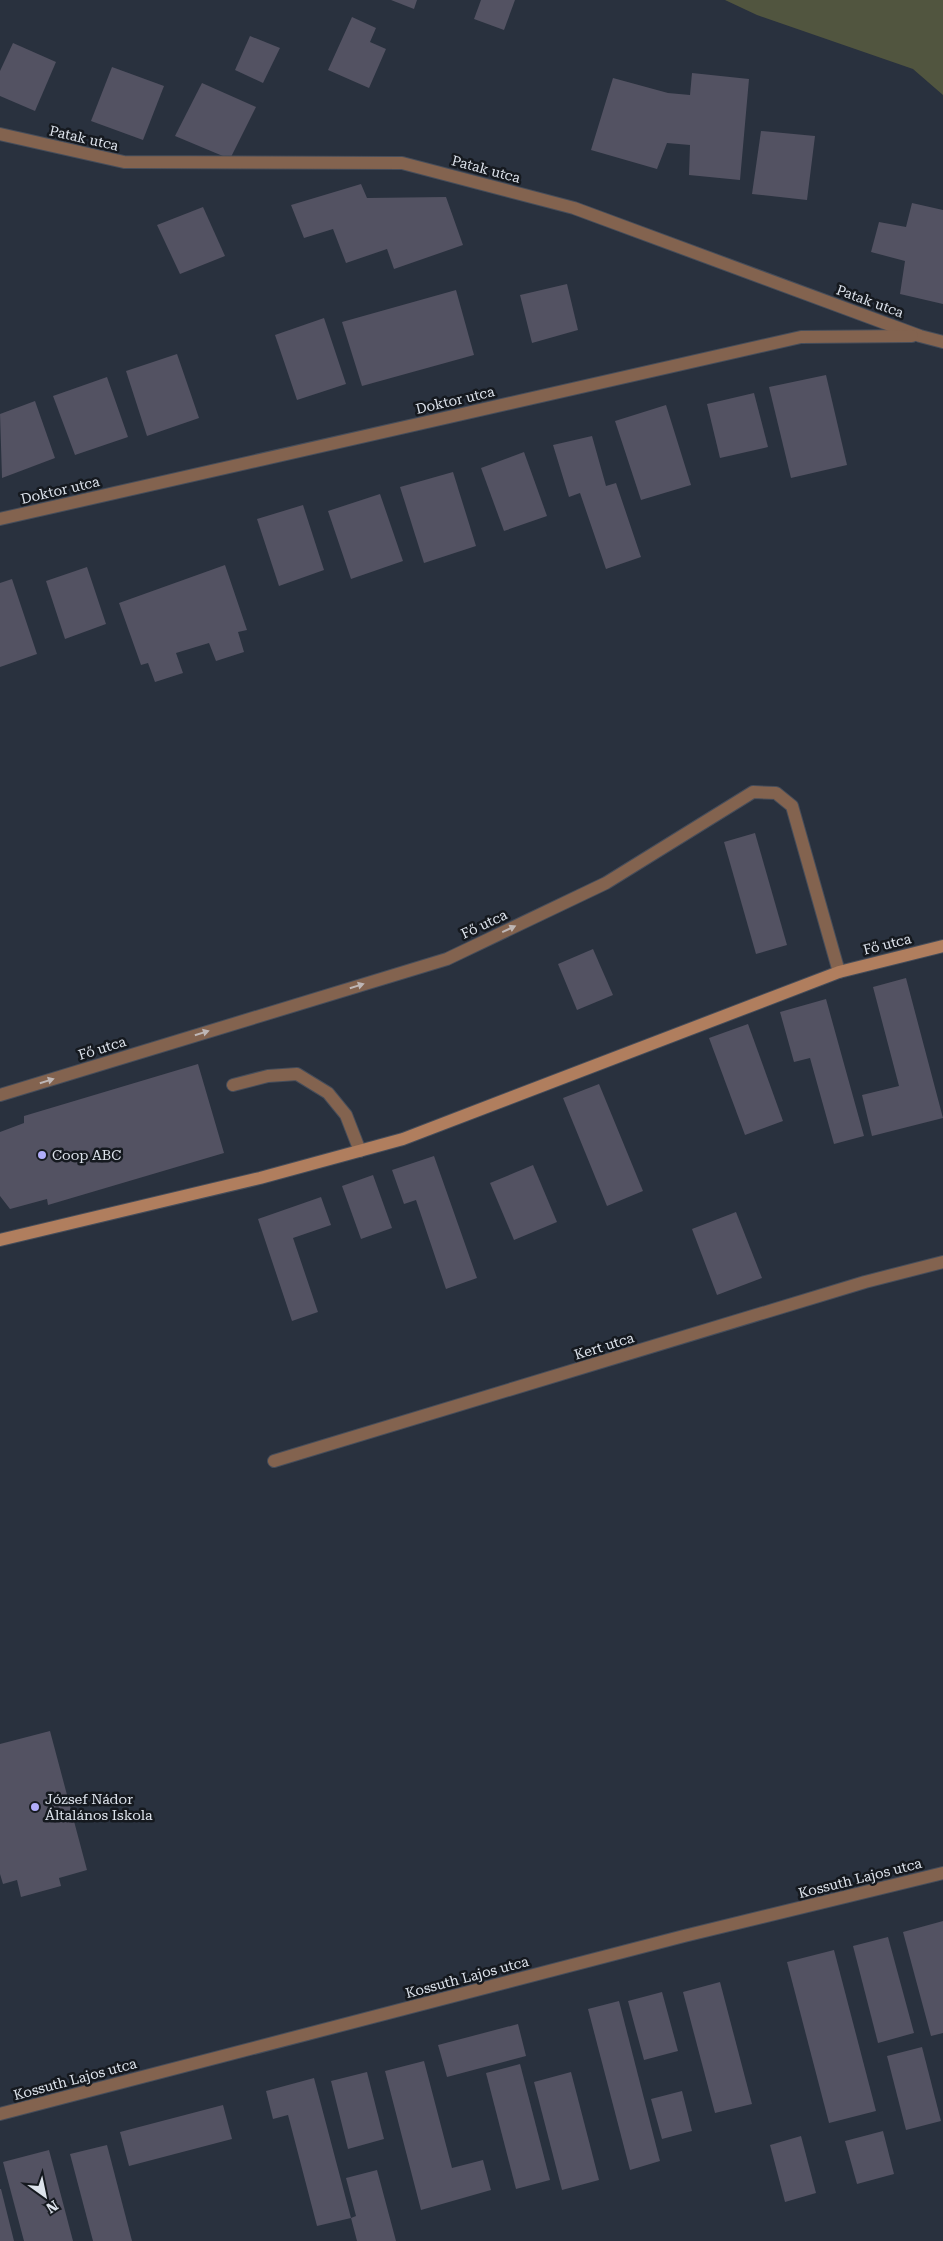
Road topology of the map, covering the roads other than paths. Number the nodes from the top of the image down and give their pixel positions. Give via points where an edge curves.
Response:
1 (0, 134) edge
2 (920, 336) junction
3 (943, 342) edge
4 (0, 519) edge
5 (943, 946) edge
6 (839, 972) junction
7 (233, 1085) dead end
8 (0, 1095) edge
9 (360, 1151) junction
10 (0, 1240) edge
11 (943, 1262) edge
12 (274, 1461) dead end
13 (943, 1873) edge
14 (0, 2114) edge

1 - 2 street, Patak utca via 124,162 402,163 574,208
2 - 3 street, Patak utca
2 - 4 street, Doktor utca via 801,337
5 - 6 street, Fő utca
8 -> 6 street, Fő utca via 447,958 606,883 753,792 776,793 792,806
6 - 9 street, Fő utca via 403,1139
7 - 9 street via 268,1076 298,1074 328,1093 346,1115
9 - 10 street, Fő utca
11 - 12 street, Kert utca via 865,1282
13 - 14 street, Kossuth Lajos utca via 684,1936

